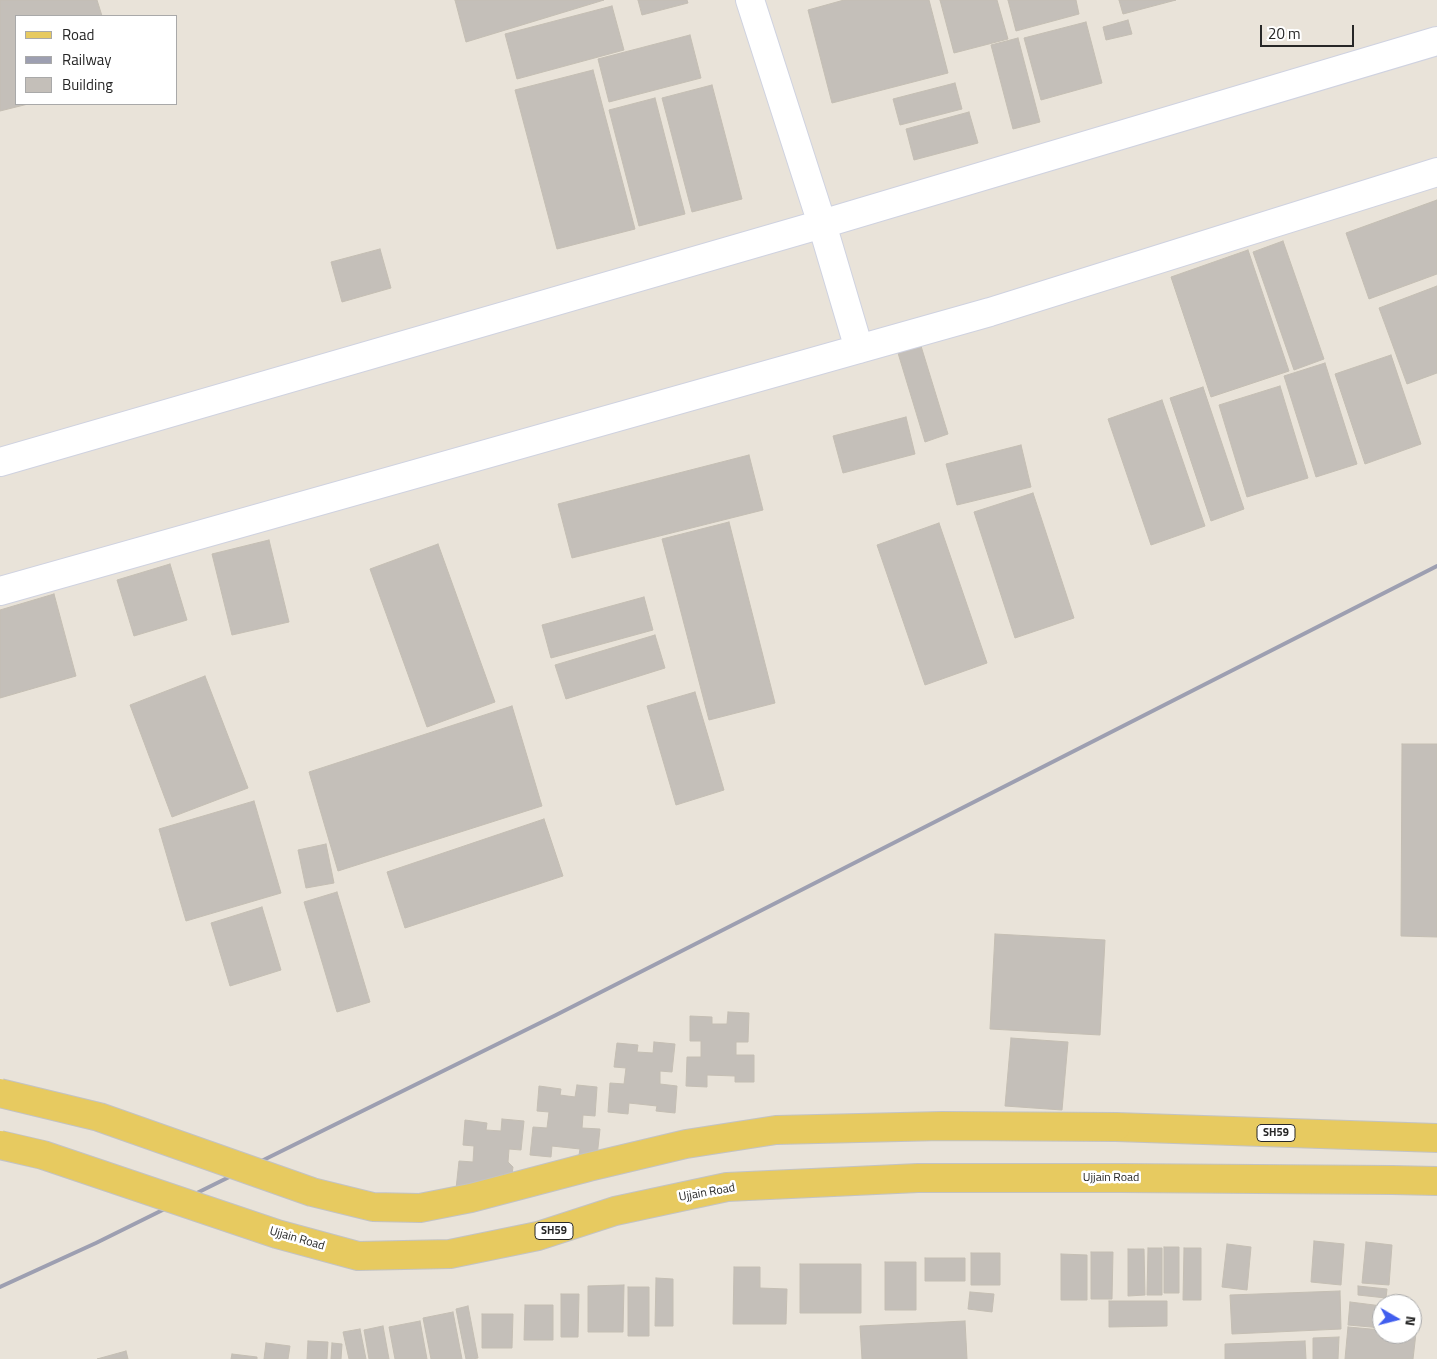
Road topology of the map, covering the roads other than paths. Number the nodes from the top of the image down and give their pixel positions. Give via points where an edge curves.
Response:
1 (750, 0) edge
2 (1437, 41) edge
3 (1437, 172) edge
4 (822, 224) junction
5 (859, 349) junction
6 (0, 462) edge
7 (0, 590) edge
8 (0, 1093) edge
9 (1437, 1138) edge
10 (0, 1145) edge
11 (1437, 1181) edge

1 - 4 street
2 - 4 street
3 - 5 street via 990,312
4 - 5 street
4 - 6 street
5 - 7 street
8 - 9 main road, SH59, bridge via 99,1117 312,1192 373,1207 420,1208 686,1144 776,1130 942,1126 1116,1128
10 - 11 main road, Ujjain Road / SH59, bridge via 43,1155 277,1234 358,1256 450,1254 538,1236 614,1211 727,1188 918,1178

